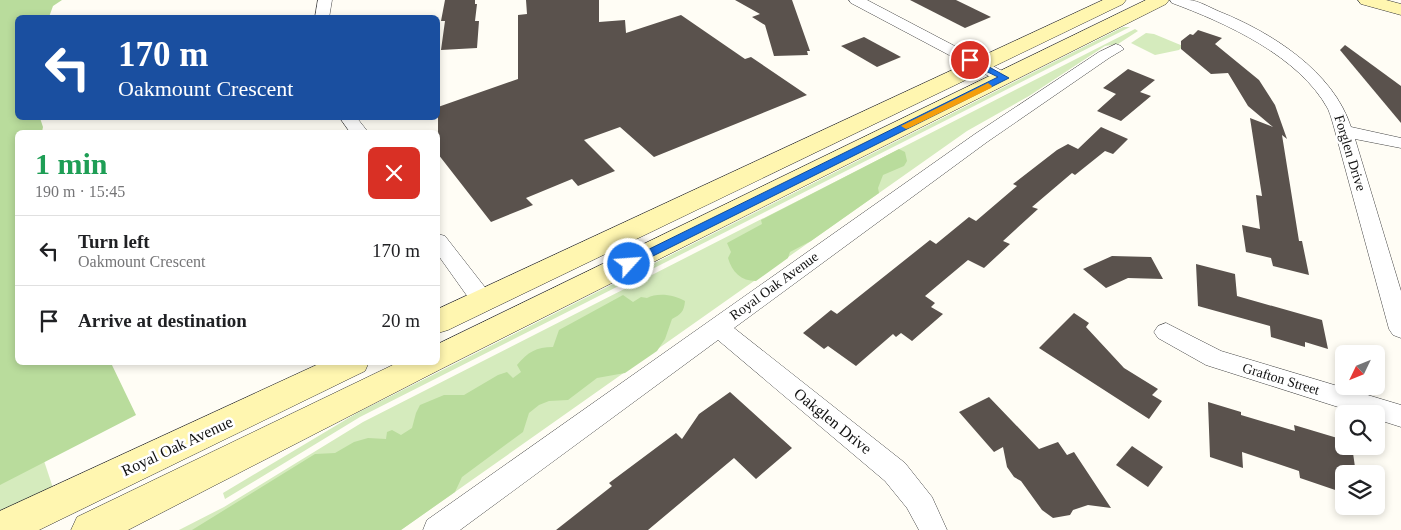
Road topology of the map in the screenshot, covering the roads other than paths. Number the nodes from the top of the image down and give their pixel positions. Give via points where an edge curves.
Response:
1 (325, 0) edge
2 (856, 0) edge
3 (1117, 0) edge
4 (1160, 0) edge
5 (1177, 0) edge
6 (1367, 0) edge
7 (1397, 0) edge
8 (1401, 1) edge
9 (1401, 10) edge
10 (322, 15) edge
11 (1116, 49) dead end
12 (980, 65) junction
13 (1004, 78) junction
14 (350, 120) edge
15 (357, 130) edge
16 (1344, 131) junction
17 (1401, 143) edge
18 (440, 244) edge
19 (483, 301) junction
20 (440, 321) edge
21 (717, 327) junction
22 (1401, 329) edge
23 (1166, 332) dead end
24 (440, 357) edge
25 (348, 365) edge
26 (423, 365) edge
27 (1401, 416) edge
28 (0, 530) edge
29 (90, 530) edge
30 (437, 530) edge
31 (933, 530) edge

1 - 10 street
2 - 12 street
3 - 12 main road
4 - 13 main road
5 - 16 street, Forglen Drive via 1233,22 1292,62 1324,91 1335,106
6 - 9 main road
7 - 8 main road
11 - 21 street, Royal Oak Avenue via 981,138
12 - 13 street
12 - 19 main road
13 - 24 main road
14 - 15 street
16 - 17 street
16 - 22 street, Forglen Drive
18 - 19 street
19 - 20 main road
21 - 30 street, Royal Oak Avenue
21 - 31 street, Oakglen Drive via 895,472 918,498
23 - 27 street, Grafton Street via 1214,358
25 - 28 main road, Royal Oak Avenue
26 - 29 main road

